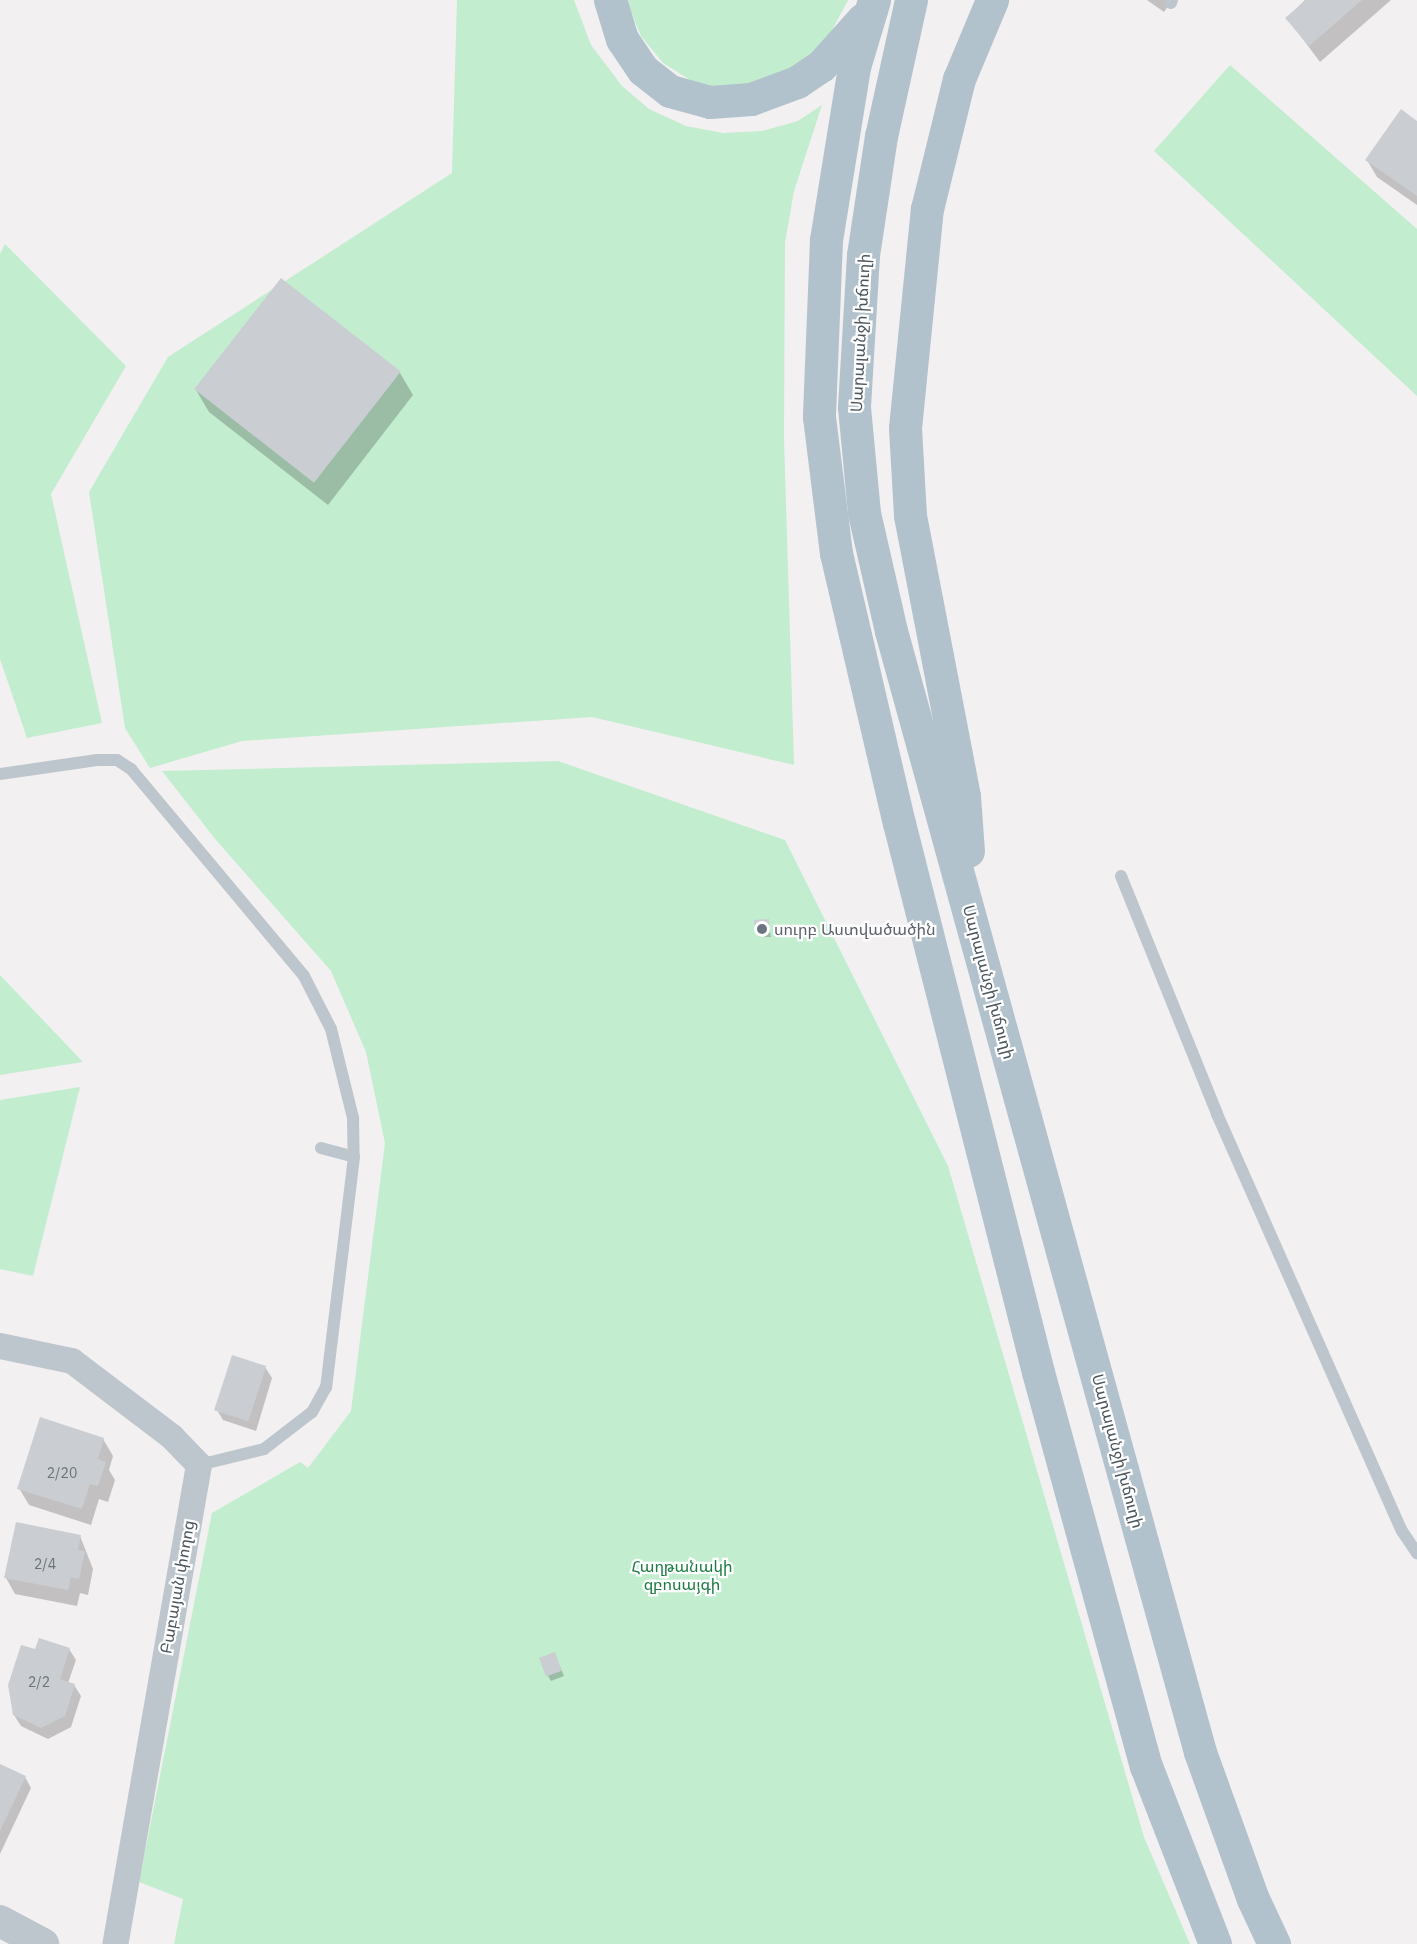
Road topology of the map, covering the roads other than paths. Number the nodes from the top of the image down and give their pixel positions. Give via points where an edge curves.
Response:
1 (610, 0) edge
2 (911, 0) edge
3 (992, 0) edge
4 (873, 4) edge
5 (0, 774) edge
6 (1121, 876) dead end
7 (972, 921) junction
8 (321, 1148) dead end
9 (354, 1157) junction
10 (0, 1346) edge
11 (199, 1465) junction
12 (1417, 1553) edge
13 (0, 1921) edge
14 (43, 1944) edge
15 (115, 1944) edge
16 (1215, 1944) edge
17 (1274, 1944) edge

1 - 4 main road via 622,39 643,70 670,91 710,102 767,95 808,76 833,54
2 - 7 main road, Սարալանջի խճուղի via 880,136 862,255 854,407 864,513 886,610
3 - 7 main road via 959,79 927,209 905,428 910,515 964,796
4 - 16 main road via 854,67 826,240 819,417 836,553 899,823 1041,1383 1146,1766
5 - 9 lane via 97,760 117,760 131,769 304,976 331,1029 353,1118
6 - 12 lane via 1222,1125 1402,1531
7 - 17 main road, Սարալանջի խճուղի via 1200,1752 1253,1899
8 - 9 lane
9 - 11 lane via 326,1387 312,1412 264,1449
10 - 11 street via 72,1361 172,1437
11 - 15 street, Բաբայան փողոց
13 - 14 street

